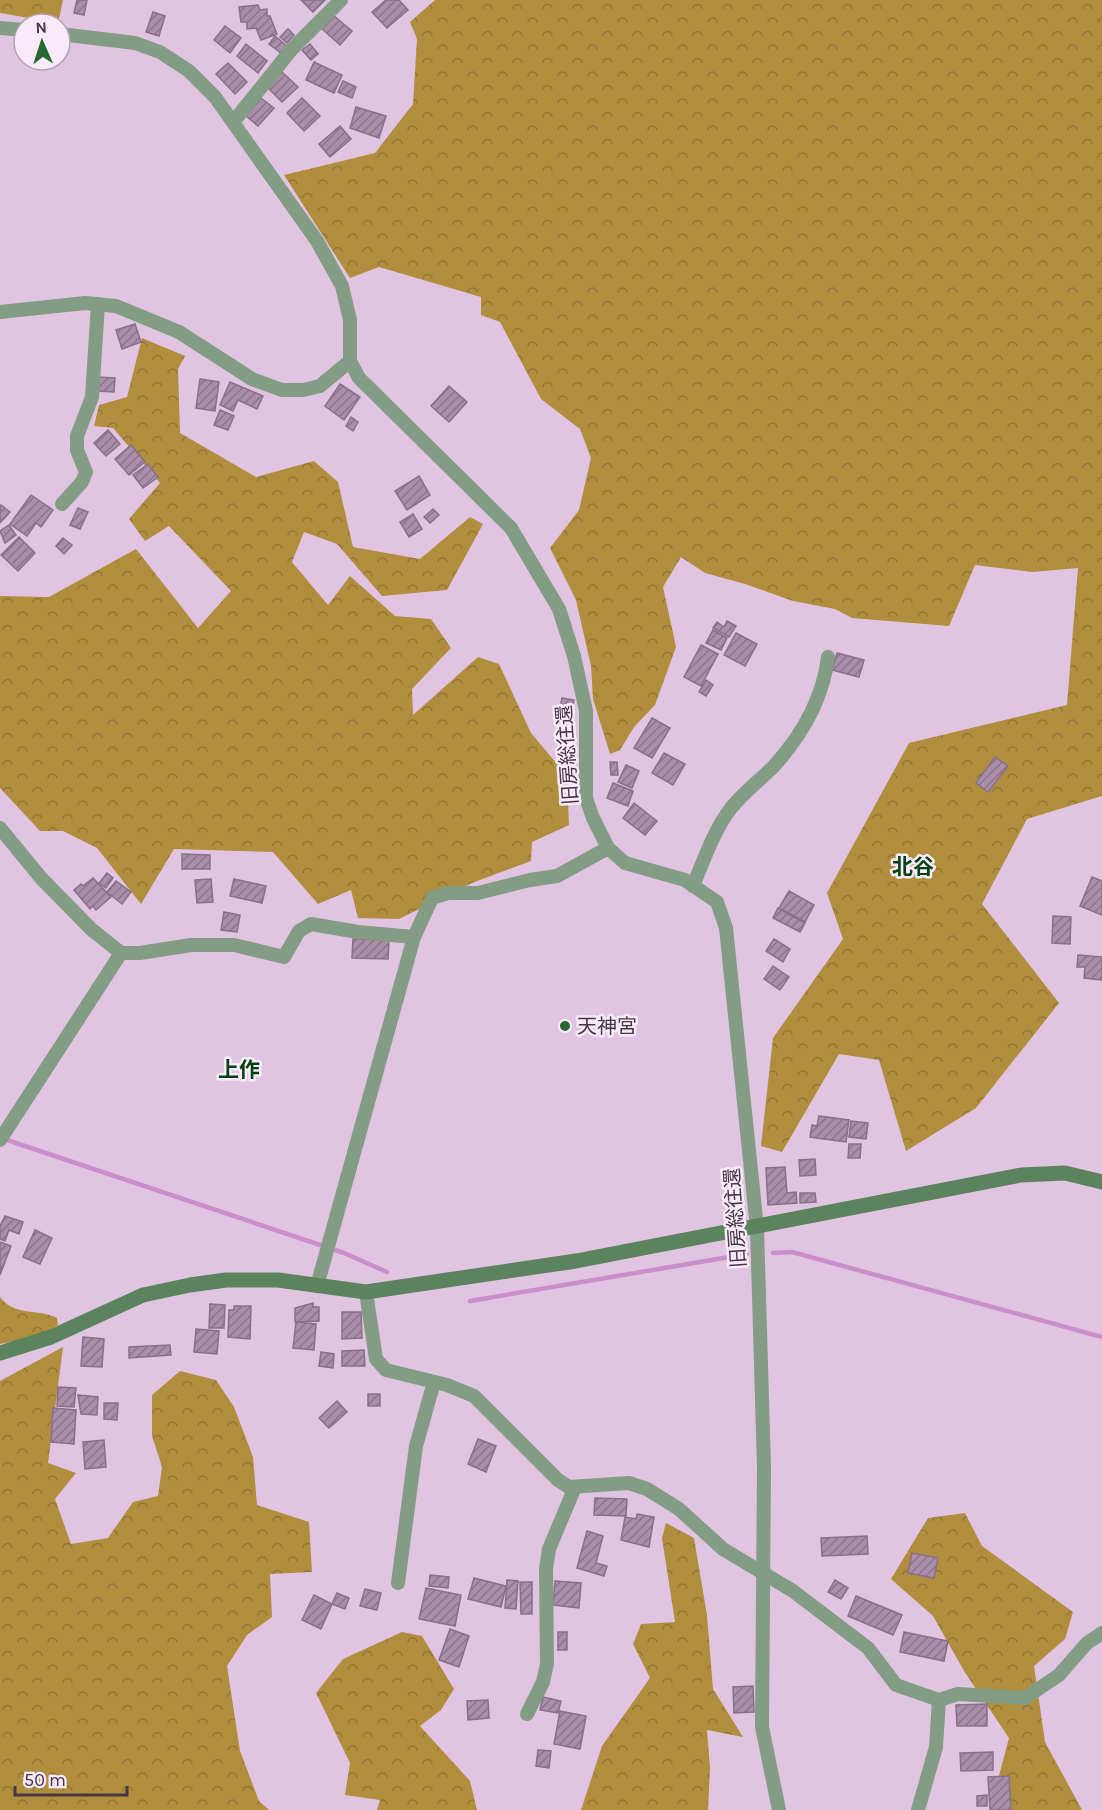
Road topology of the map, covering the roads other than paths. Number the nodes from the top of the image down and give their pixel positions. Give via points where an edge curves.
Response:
1 (341, 0) edge
2 (72, 35) edge
3 (234, 121) junction
4 (98, 304) junction
5 (0, 312) edge
6 (350, 361) junction
7 (62, 504) dead end
8 (828, 657) dead end
9 (0, 828) edge
10 (608, 848) junction
11 (693, 886) junction
12 (414, 937) junction
13 (122, 953) junction
14 (0, 1140) edge
15 (1102, 1182) edge
16 (757, 1228) junction
17 (317, 1286) junction
18 (366, 1292) junction
19 (0, 1353) edge
20 (434, 1382) junction
21 (574, 1487) junction
22 (765, 1572) junction
23 (398, 1583) dead end
24 (1102, 1633) edge
25 (939, 1700) junction
26 (527, 1714) dead end
27 (779, 1810) edge
28 (918, 1810) edge

1 - 3 street via 291,50
2 - 3 street via 135,42 160,52 189,71
3 - 6 street via 317,242 342,286 350,320
4 - 5 street
4 - 6 street via 116,306 179,332 252,379 282,390 320,386
4 - 7 street via 92,397 76,436 86,472
6 - 10 street, 旧房総往還 via 359,378 511,528 559,609 586,711 586,798
8 - 11 street via 819,697 804,725 775,764 731,808
9 - 13 street via 82,921
10 - 11 street, 旧房総往還 via 625,863 685,880
10 - 12 street via 557,876 478,893 448,893 432,898
11 - 16 street, 旧房総往還 via 717,902 726,928
12 - 13 street via 311,924 299,931 284,957 234,945 191,945
12 - 17 street
13 - 14 street
15 - 16 street via 1065,1173 1021,1176
16 - 18 street via 566,1263
16 - 22 street, 旧房総往還
17 - 18 street
17 - 19 street via 278,1280 190,1285 143,1295 51,1337
18 - 20 street via 376,1359 386,1370
20 - 21 street via 474,1396 558,1480
20 - 23 street via 416,1446
21 - 22 street via 629,1483 647,1490 679,1509 723,1549
21 - 26 street via 549,1549 547,1665
22 - 25 street via 867,1648 896,1685
22 - 27 street, 旧房総往還 via 762,1727
24 - 25 street via 1087,1643 1059,1675 1025,1698 958,1694
25 - 28 street via 936,1747

